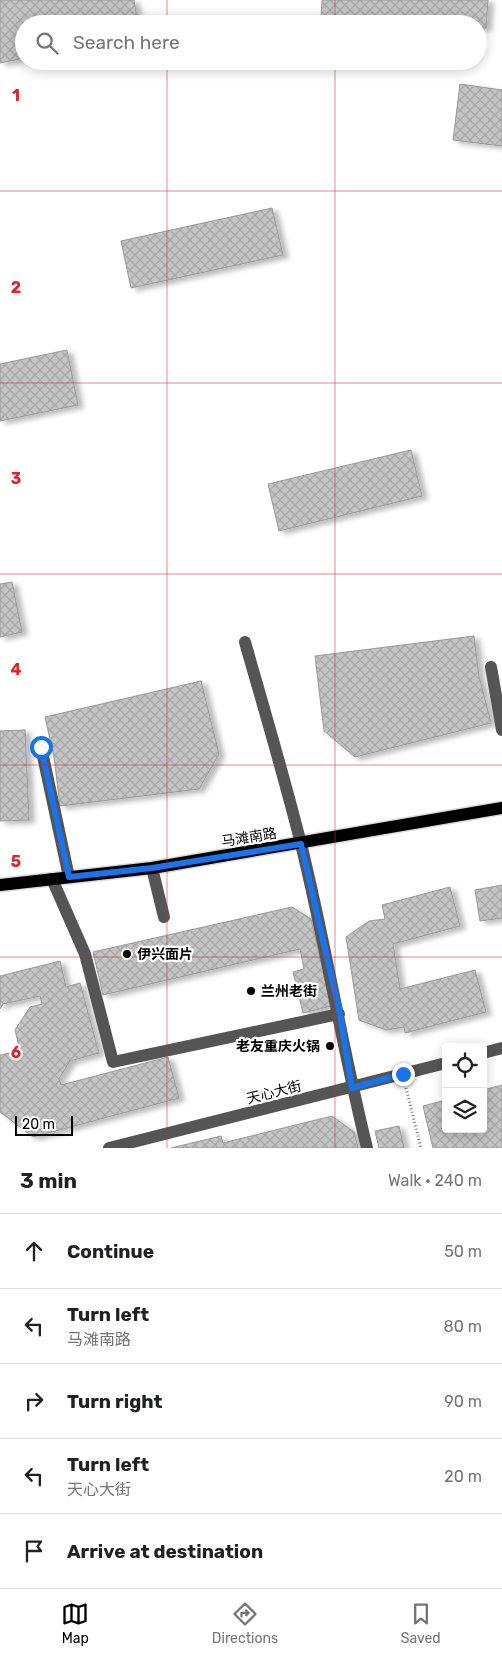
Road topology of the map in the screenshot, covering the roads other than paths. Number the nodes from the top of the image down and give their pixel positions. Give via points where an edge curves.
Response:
1 (245, 642) dead end
2 (490, 667) dead end
3 (502, 730) edge
4 (41, 747) dead end
5 (502, 808) edge
6 (301, 844) junction
7 (152, 868) junction
8 (69, 877) junction
9 (52, 879) junction
10 (0, 885) edge
11 (164, 918) dead end
12 (340, 1014) junction
13 (502, 1048) edge
14 (487, 1052) edge
15 (442, 1064) edge
16 (352, 1088) junction
17 (109, 1148) edge
18 (367, 1148) edge

1 - 6 street
2 - 3 street
4 - 8 street
5 - 6 main road, 马滩南路
6 - 7 main road, 马滩南路
6 - 12 street
7 - 8 main road, 马滩南路
7 - 11 street
8 - 9 main road, 马滩南路
9 - 10 main road, 马滩南路
9 - 12 street via 85,954 113,1062
12 - 16 street
13 - 14 street
15 - 16 street, 天心大街
16 - 17 street, 天心大街
16 - 18 street

